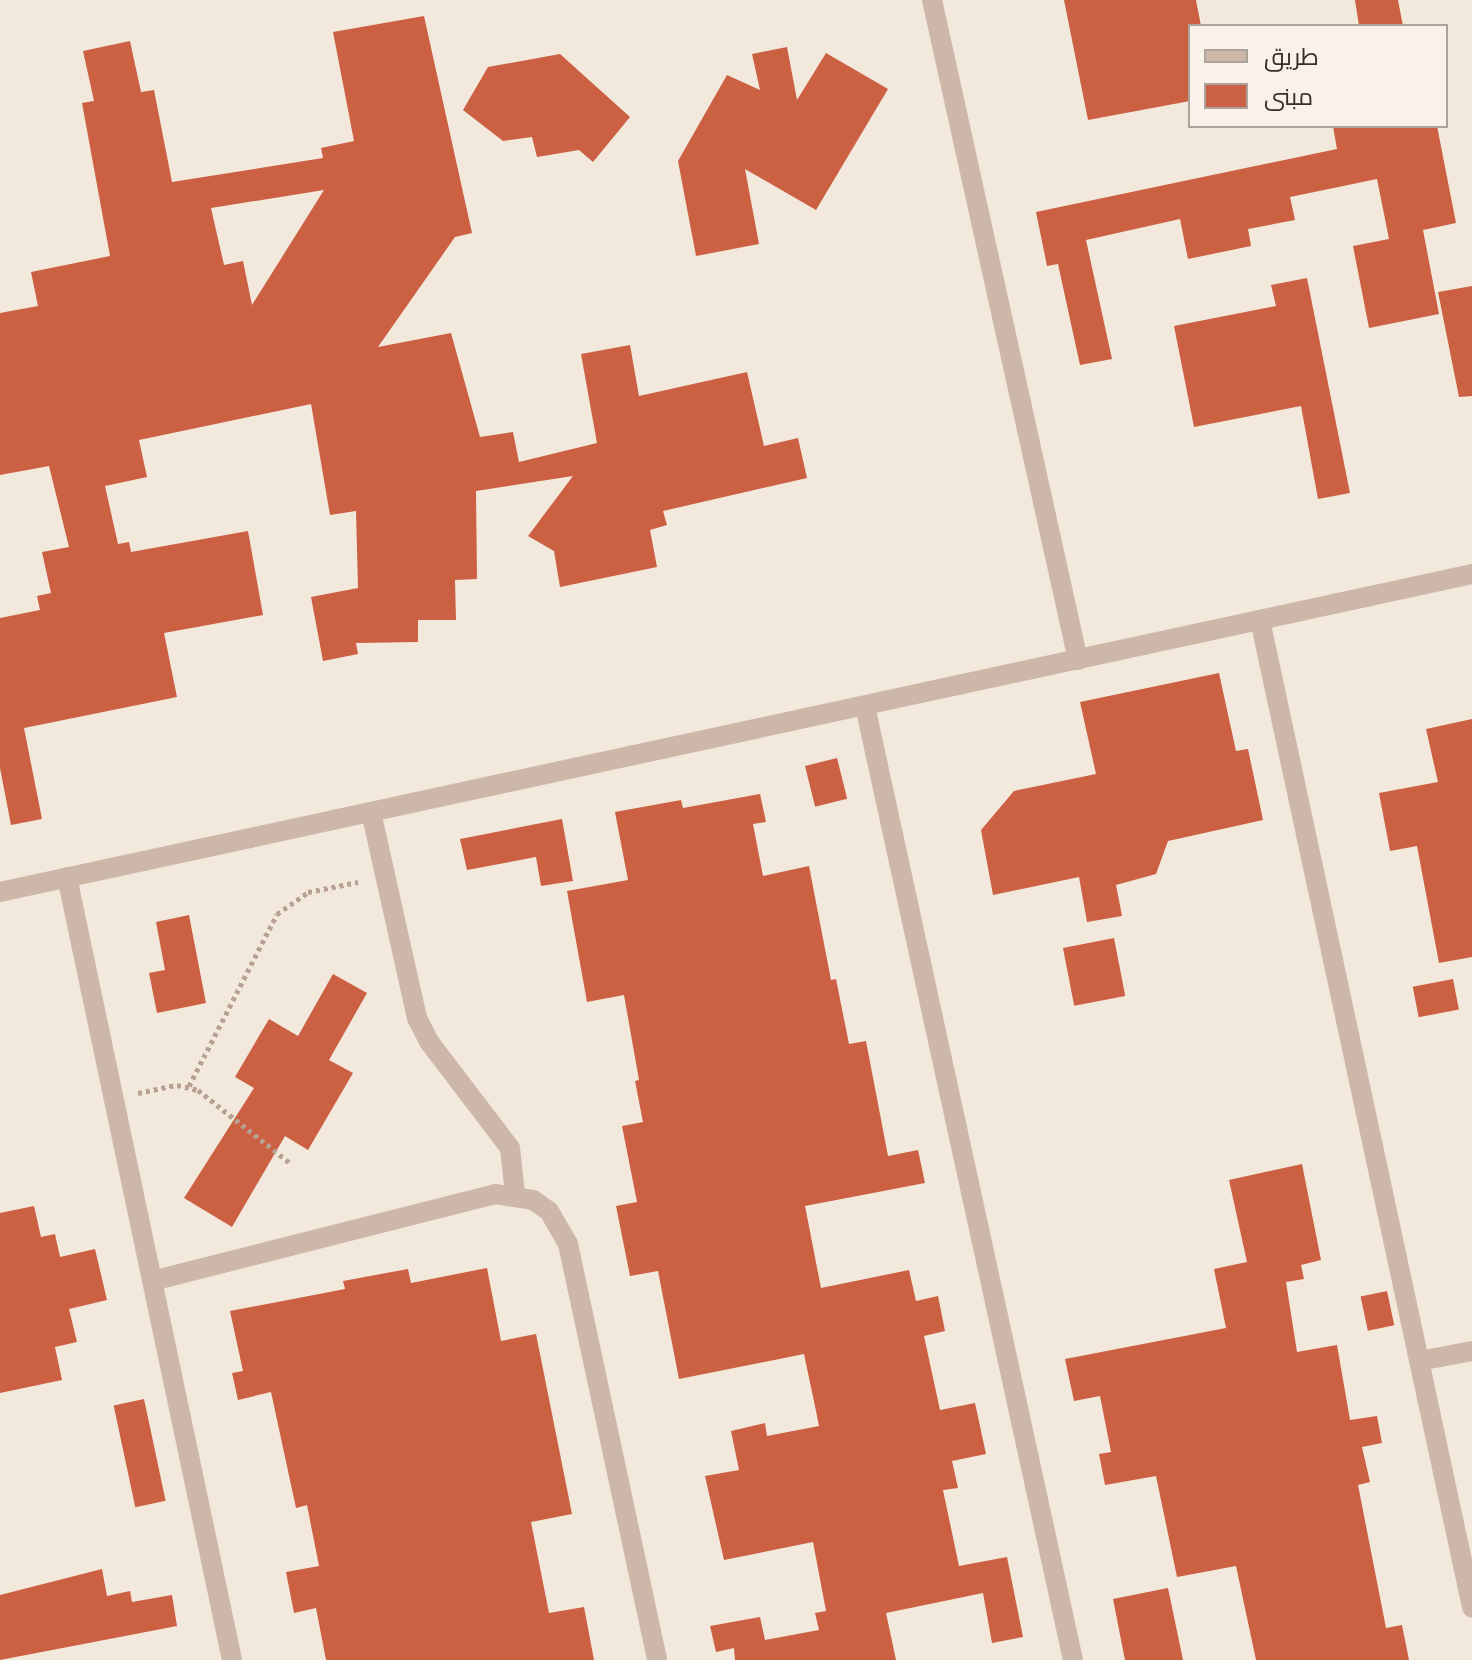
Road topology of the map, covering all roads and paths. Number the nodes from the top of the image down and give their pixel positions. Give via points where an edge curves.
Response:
1 (932, 0) edge
2 (1472, 574) edge
3 (1260, 620) junction
4 (1078, 660) junction
5 (865, 706) junction
6 (371, 812) junction
7 (67, 877) junction
8 (385, 877) junction
9 (0, 892) edge
10 (189, 1086) junction
11 (114, 1099) junction
12 (290, 1163) dead end
13 (515, 1194) junction
14 (152, 1281) junction
15 (1472, 1351) edge
16 (1419, 1361) junction
17 (1472, 1607) edge
18 (232, 1660) edge
19 (657, 1660) edge
20 (1073, 1660) edge

1 - 4 street
2 - 3 street
3 - 4 street
3 - 16 street
4 - 5 street
5 - 6 street
5 - 20 street
6 - 7 street
6 - 8 street
7 - 9 street
7 - 11 street
8 - 10 path via 308,892 277,914
8 - 13 street via 417,1018 510,1148
10 - 11 path
10 - 12 path
11 - 14 street
13 - 14 street via 495,1194
13 - 19 street via 549,1211 568,1244
14 - 18 street
15 - 16 street
16 - 17 street

